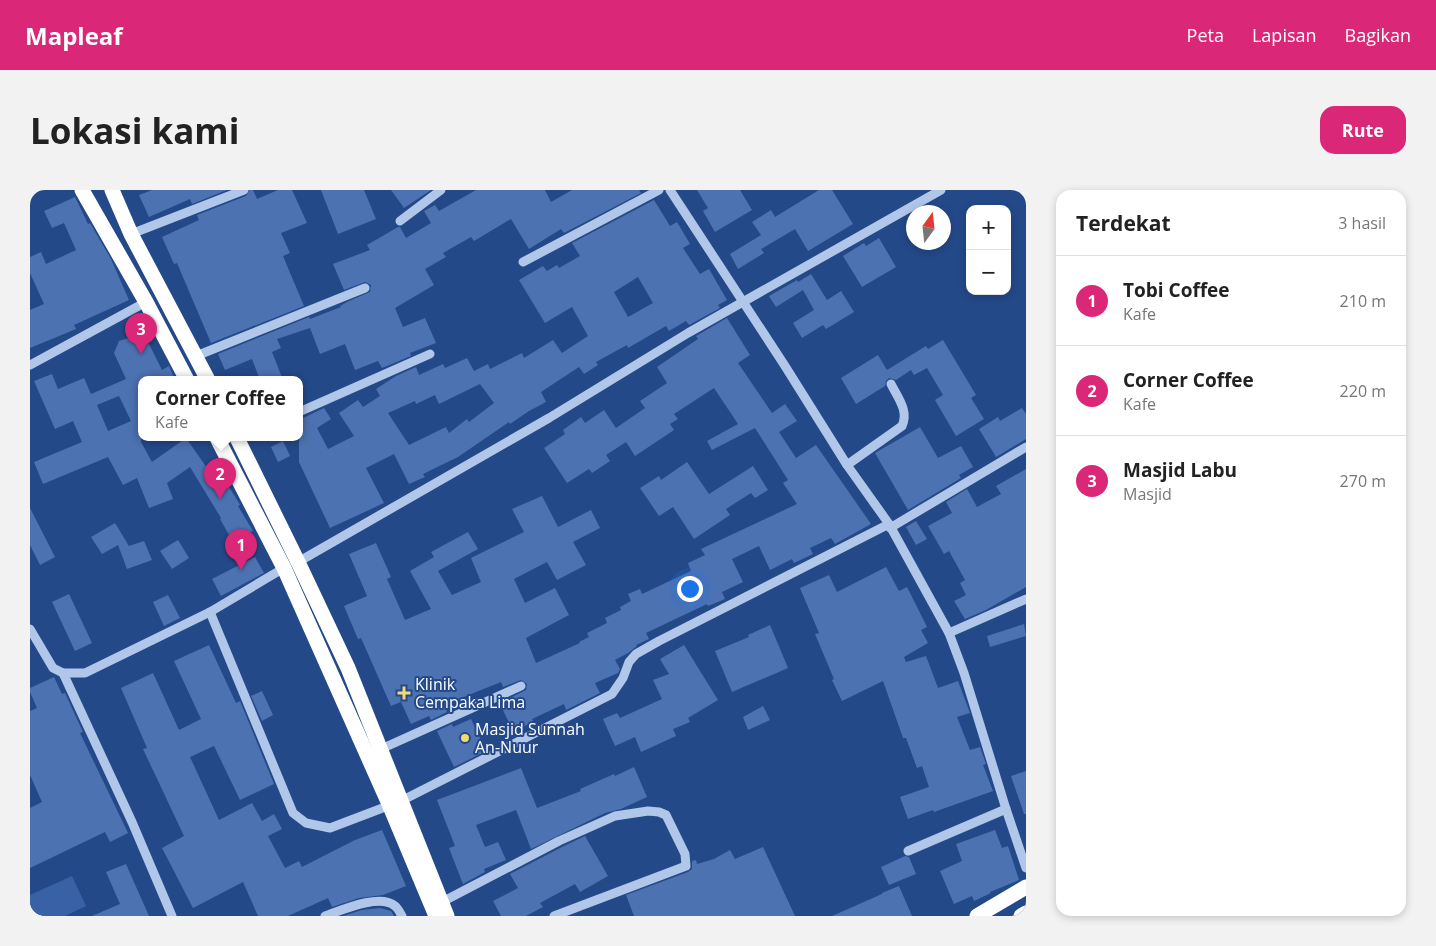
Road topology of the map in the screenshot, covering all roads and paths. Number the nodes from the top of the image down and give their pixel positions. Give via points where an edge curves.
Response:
1 (82, 190) edge
2 (112, 190) edge
3 (244, 190) edge
4 (441, 190) edge
5 (659, 190) edge
6 (670, 190) edge
7 (941, 190) edge
8 (400, 221) dead end
9 (131, 234) junction
10 (523, 262) dead end
11 (365, 288) dead end
12 (146, 302) junction
13 (742, 302) junction
14 (430, 354) dead end
15 (196, 356) junction
16 (30, 365) edge
17 (185, 376) edge
18 (206, 376) edge
19 (891, 384) dead end
20 (303, 410) edge
21 (219, 441) edge
22 (240, 441) edge
23 (1026, 447) edge
24 (847, 465) junction
25 (890, 526) junction
26 (291, 565) junction
27 (1026, 599) edge
28 (210, 612) junction
29 (30, 629) edge
30 (949, 633) junction
31 (63, 673) junction
32 (521, 686) dead end
33 (381, 749) junction
34 (395, 802) junction
35 (1006, 809) junction
36 (908, 851) dead end
37 (1026, 868) edge
38 (1026, 887) edge
39 (442, 911) edge
40 (1026, 913) edge
41 (172, 916) edge
42 (326, 916) edge
43 (402, 916) edge
44 (554, 916) edge
45 (977, 916) edge
46 (1021, 916) edge

1 - 12 highway
2 - 9 highway
3 - 9 street
4 - 8 street
5 - 10 street
6 - 13 street
7 - 13 street
9 - 15 highway
11 - 15 street
12 - 16 street
12 - 17 highway
13 - 24 street
13 - 26 street via 549,418
14 - 20 street
15 - 18 highway
19 - 24 street via 905,412 902,426
21 - 26 highway
22 - 26 highway
23 - 25 street
24 - 25 street
25 - 30 street
25 - 34 street via 659,640 629,662 621,683 612,694
26 - 28 street
26 - 33 highway via 348,668
26 - 34 highway
27 - 30 street
28 - 31 street via 85,673
28 - 34 street via 293,813 306,823 330,828
29 - 31 street via 52,668
30 - 35 street
31 - 41 street
32 - 33 street
33 - 34 highway via 397,794
34 - 39 highway
35 - 36 street
35 - 37 street
38 - 45 highway
39 - 44 street via 559,841 615,816 648,811 666,815 685,854 686,866
40 - 46 highway
42 - 43 street via 379,900 396,906

